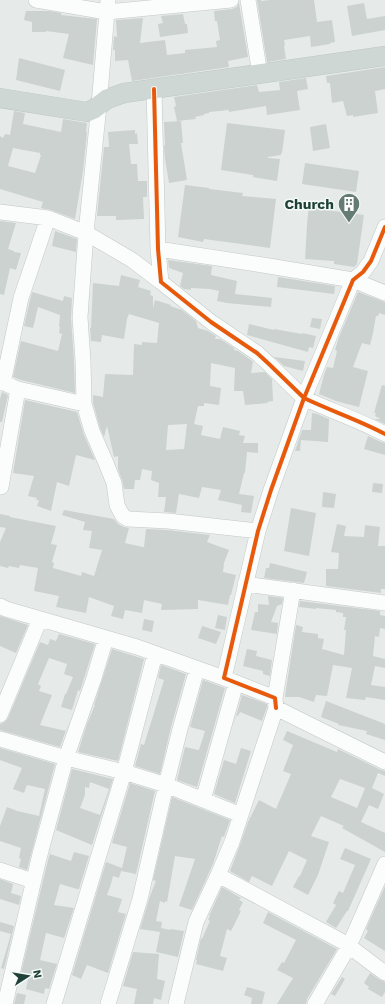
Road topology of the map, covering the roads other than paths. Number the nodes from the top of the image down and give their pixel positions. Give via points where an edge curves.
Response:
1 (36, 0) edge
2 (231, 0) edge
3 (248, 0) edge
4 (108, 6) edge
5 (385, 56) edge
6 (260, 74) junction
7 (154, 89) junction
8 (0, 98) edge
9 (99, 106) junction
10 (0, 212) edge
11 (48, 218) junction
12 (385, 227) edge
13 (86, 233) junction
14 (158, 249) junction
15 (353, 280) junction
16 (161, 282) junction
17 (385, 292) edge
18 (1, 383) edge
19 (18, 389) junction
20 (304, 398) junction
21 (84, 404) junction
22 (385, 434) edge
23 (0, 489) edge
24 (258, 531) junction
25 (245, 584) junction
26 (293, 590) junction
27 (385, 603) edge
28 (0, 606) edge
29 (40, 619) junction
30 (106, 638) junction
31 (155, 654) junction
32 (197, 669) junction
33 (230, 681) junction
34 (276, 703) junction
35 (0, 715) edge
36 (0, 739) edge
37 (66, 758) junction
38 (385, 762) edge
39 (124, 772) junction
40 (166, 785) junction
41 (203, 800) junction
42 (241, 815) junction
43 (385, 864) edge
44 (0, 870) edge
45 (218, 875) junction
46 (33, 881) junction
47 (349, 946) junction
48 (385, 973) edge
49 (5, 1004) edge
50 (54, 1004) edge
51 (108, 1004) edge
52 (176, 1004) edge
53 (315, 1004) edge

1 - 4 street
2 - 4 street
3 - 6 street
4 - 9 street
5 - 6 main road
6 - 7 main road
7 - 9 main road via 124,93
7 - 14 street
8 - 9 main road via 87,112
9 - 13 street
10 - 11 street
11 - 13 street
11 - 18 street via 21,298
12 - 15 street via 371,261
13 - 16 street via 132,260
13 - 21 street via 80,317
14 - 15 street
14 - 16 street
15 - 17 street
15 - 20 street
16 - 20 street via 211,322 257,352
18 - 19 street
19 - 21 street
19 - 23 street
20 - 22 street
20 - 24 street
21 - 24 street via 92,432 114,483 117,505 123,516 128,519
24 - 25 street
25 - 26 street
25 - 33 street
26 - 27 street
26 - 34 street
28 - 29 street
29 - 30 street
29 - 35 street
30 - 31 street
30 - 37 street
31 - 32 street
31 - 39 street
32 - 33 street
32 - 40 street
33 - 34 street
33 - 41 street
34 - 38 street
34 - 42 street
36 - 37 street
37 - 39 street
37 - 46 street
39 - 40 street
39 - 50 street
40 - 41 street
40 - 51 street via 140,899
41 - 42 street
42 - 45 street
43 - 47 street
44 - 46 street
45 - 47 street
45 - 52 street via 196,922
46 - 49 street
47 - 48 street
47 - 53 street

